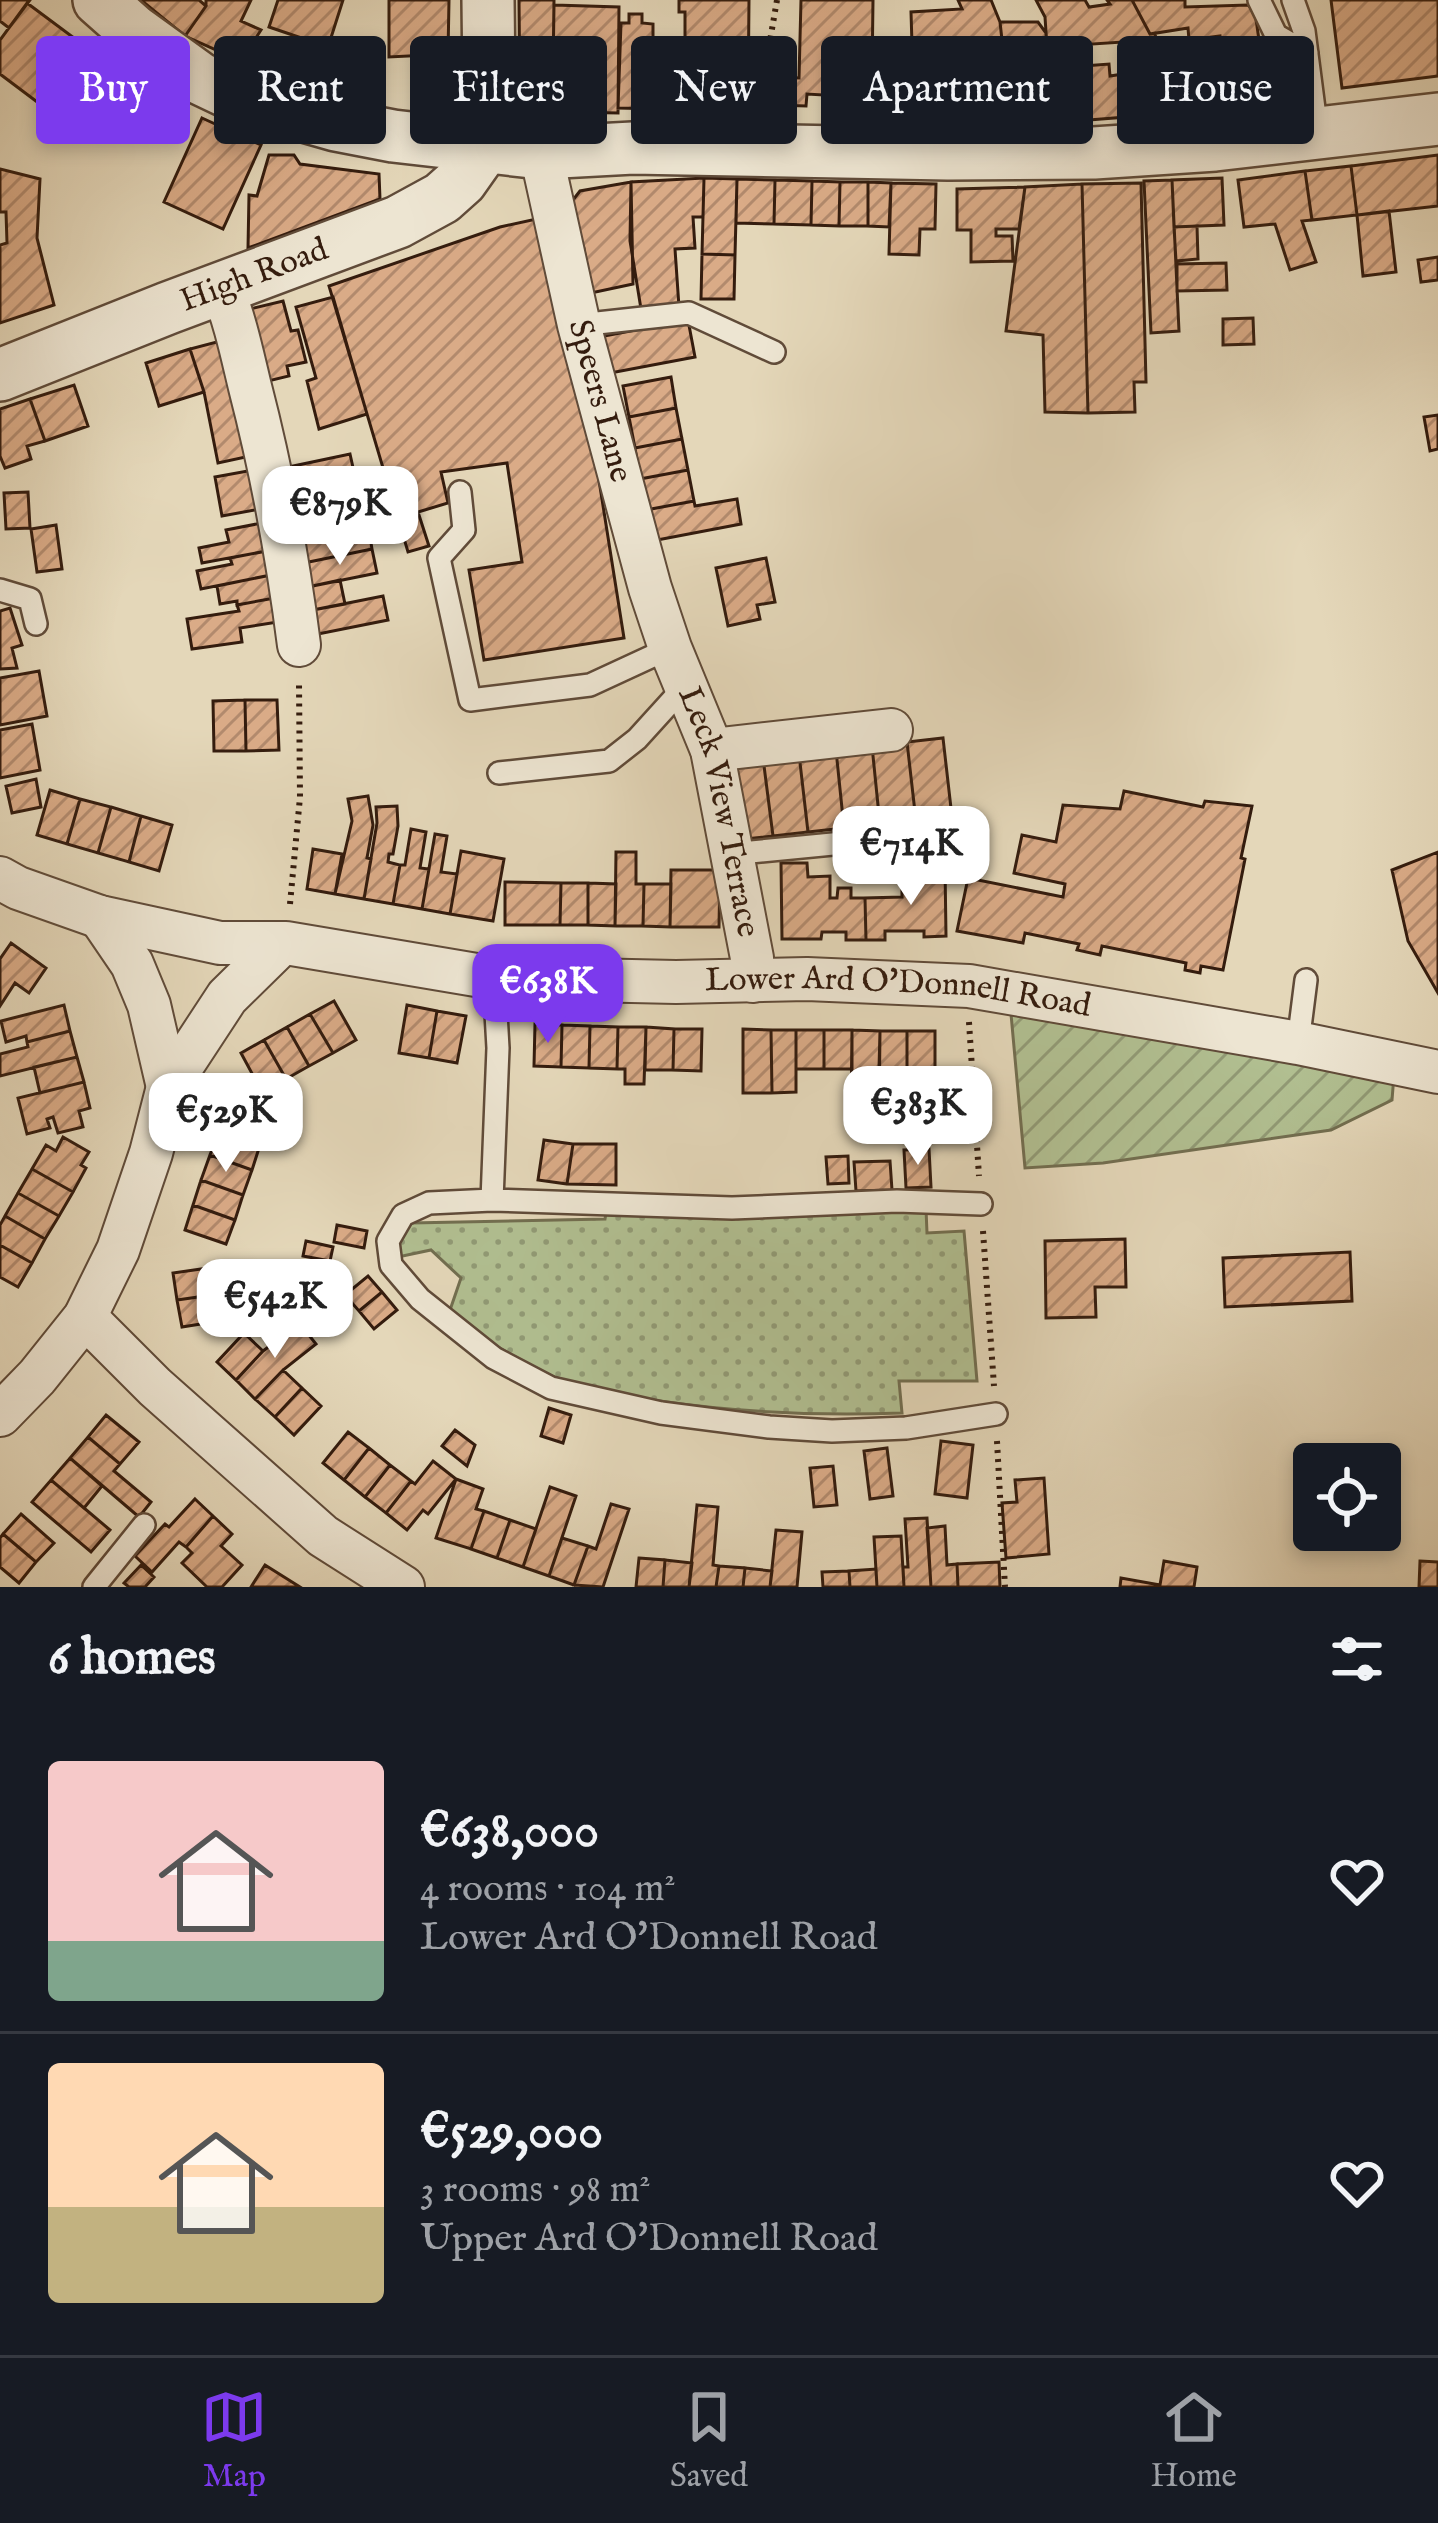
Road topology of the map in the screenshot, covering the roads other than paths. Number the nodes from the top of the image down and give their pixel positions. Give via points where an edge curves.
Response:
1 (99, 0) edge
2 (488, 0) edge
3 (1259, 0) edge
4 (1294, 0) edge
5 (1278, 36) edge
6 (1305, 36) edge
7 (1314, 108) edge
8 (1438, 118) edge
9 (1317, 132) junction
10 (485, 147) junction
11 (541, 153) junction
12 (222, 288) junction
13 (579, 325) junction
14 (774, 352) dead end
15 (0, 375) edge
16 (460, 492) dead end
17 (0, 590) edge
18 (36, 624) dead end
19 (299, 645) road end
20 (678, 666) junction
21 (891, 730) dead end
22 (712, 750) junction
23 (500, 773) dead end
24 (946, 832) dead end
25 (730, 854) junction
26 (0, 878) edge
27 (100, 917) junction
28 (284, 944) junction
29 (494, 978) junction
30 (1306, 980) dead end
31 (753, 981) junction
32 (1298, 1042) junction
33 (1438, 1072) edge
34 (168, 1087) junction
35 (492, 1200) junction
36 (981, 1204) road end
37 (85, 1317) junction
38 (996, 1414) road end
39 (0, 1415) edge
40 (144, 1525) dead end
41 (94, 1587) edge
42 (403, 1587) edge

1 - 10 street via 199,78 242,98 336,125
2 - 10 street
3 - 5 lane
4 - 6 lane
7 - 9 lane
8 - 9 street
9 - 11 street via 1094,152
10 - 11 street
10 - 12 street, High Road via 461,181 412,215
11 - 13 street, Speers Lane
12 - 15 street, High Road
12 - 19 street via 262,434
13 - 14 lane via 689,313
13 - 20 street, Speers Lane
16 - 20 lane via 464,530 439,558 470,700
17 - 18 lane via 30,598
20 - 22 street, Leck View Terrace
20 - 23 lane via 637,739 608,761
21 - 22 street
22 - 25 street, Leck View Terrace
24 - 25 lane
25 - 31 street, Leck View Terrace
26 - 27 street, Lower Ard O'Donnell Road
27 - 28 street, Lower Ard O'Donnell Road via 220,943
27 - 34 street via 149,1005
28 - 29 street, Lower Ard O'Donnell Road
28 - 34 street via 227,997
29 - 31 street, Lower Ard O'Donnell Road
29 - 35 lane
30 - 32 lane
31 - 32 street, Lower Ard O'Donnell Road via 969,986
32 - 33 street, Lower Ard O'Donnell Road
34 - 37 street via 118,1250
35 - 36 lane via 732,1208
35 - 38 lane via 429,1203 403,1215 388,1240 391,1265 453,1328 550,1388 661,1413 832,1431
37 - 39 street
37 - 42 street via 323,1536
40 - 41 lane

